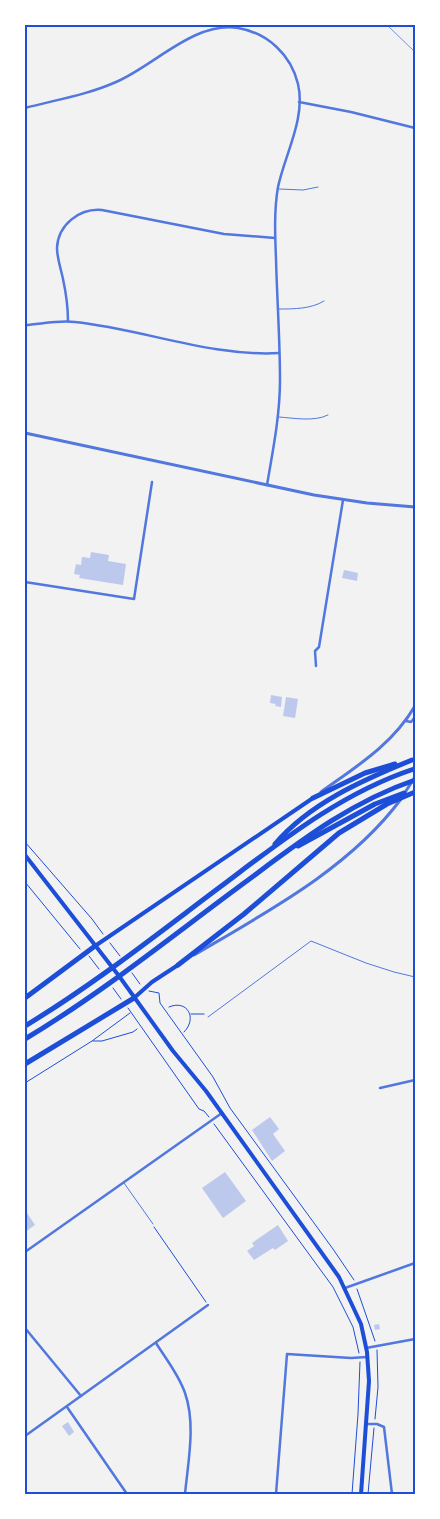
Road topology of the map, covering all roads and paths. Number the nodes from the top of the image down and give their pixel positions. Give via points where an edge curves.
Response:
1 (299, 102) junction
2 (25, 108) edge
3 (415, 128) edge
4 (318, 186) dead end
5 (278, 189) junction
6 (275, 238) junction
7 (324, 302) dead end
8 (277, 309) junction
9 (68, 321) junction
10 (25, 325) edge
11 (279, 353) junction
12 (328, 415) dead end
13 (278, 417) junction
14 (25, 433) edge
15 (152, 482) dead end
16 (266, 486) junction
17 (344, 500) junction
18 (415, 508) edge
19 (25, 582) edge
20 (316, 666) dead end
21 (415, 706) edge
22 (415, 717) edge
23 (406, 721) junction
24 (413, 759) edge
25 (414, 769) dead end
26 (415, 779) edge
27 (415, 791) edge
28 (313, 798) junction
29 (25, 842) edge
30 (272, 849) junction
31 (284, 853) junction
32 (25, 855) edge
33 (25, 882) edge
34 (107, 938) junction
35 (111, 944) dead end
36 (95, 946) junction
37 (84, 953) junction
38 (91, 958) dead end
39 (178, 965) junction
40 (415, 976) edge
41 (159, 992) dead end
42 (25, 998) edge
43 (134, 998) junction
44 (125, 1004) junction
45 (169, 1007) dead end
46 (130, 1013) junction
47 (190, 1014) junction
48 (208, 1017) joint
49 (25, 1026) edge
50 (137, 1029) dead end
51 (183, 1033) junction
52 (25, 1039) edge
53 (92, 1041) junction
54 (25, 1064) edge
55 (415, 1080) edge
56 (25, 1083) edge
57 (380, 1088) dead end
58 (222, 1113) junction
59 (211, 1120) junction
60 (123, 1182) junction
61 (152, 1224) joint
62 (25, 1252) edge
63 (415, 1263) edge
64 (356, 1284) junction
65 (345, 1288) junction
66 (208, 1305) joint
67 (25, 1328) edge
68 (415, 1339) edge
69 (156, 1343) junction
70 (377, 1346) junction
71 (366, 1348) junction
72 (368, 1357) junction
73 (360, 1358) junction
74 (82, 1396) junction
75 (66, 1407) junction
76 (366, 1424) junction
77 (25, 1436) edge
78 (127, 1494) edge
79 (185, 1494) edge
80 (276, 1494) edge
81 (352, 1494) edge
82 (361, 1494) edge
83 (392, 1494) edge

1 - 2 street via 295,75 278,48 249,31 224,28 197,34 112,84
1 - 3 street
1 - 5 street
4 - 5 lane via 302,190
5 - 6 street
6 - 8 street
6 - 9 street via 224,234 88,210 74,216 64,227 57,250
7 - 8 lane via 304,308
8 - 11 street
9 - 10 street
9 - 11 street via 240,352
11 - 13 street
12 - 13 lane via 306,419
13 - 16 street
14 - 16 street
15 - 19 street via 134,599
16 - 17 street
17 - 18 street
17 - 20 street via 320,647 315,652
21 - 23 street
22 - 23 street via 411,722
23 - 28 street via 377,751
24 - 28 highway via 365,774
24 - 30 highway via 331,798 287,830
25 - 30 highway via 340,802
26 - 31 highway via 352,808
26 - 39 street via 368,836 332,867
27 - 31 highway via 375,804
27 - 39 highway via 386,804 339,833
28 - 34 main road
29 - 34 path
30 - 49 highway via 94,981
31 - 52 highway via 105,986
32 - 36 main road
33 - 37 path
34 - 35 path
34 - 36 main road
36 - 37 highway
36 - 43 main road
37 - 38 path
37 - 42 highway
39 - 43 main road
40 - 48 lane via 366,963 312,941
41 - 51 path via 160,1003
43 - 44 highway
43 - 58 main road
44 - 46 path
44 - 54 highway
45 - 47 path via 178,1005
46 - 53 path
46 - 59 path via 199,1109
47 - 48 path
47 - 51 path via 190,1027
50 - 53 path via 102,1041
51 - 64 path via 214,1077 230,1108
53 - 56 path
55 - 57 street
58 - 59 street
58 - 65 main road
59 - 60 street
59 - 73 path via 333,1287 353,1328
60 - 61 lane
60 - 62 street
61 - 66 path
63 - 64 street
64 - 65 street
64 - 70 path
65 - 71 main road via 361,1324
66 - 69 street
67 - 74 street
68 - 70 street
69 - 74 street
69 - 79 street via 179,1378 189,1409
70 - 71 street
71 - 72 main road
72 - 73 street
72 - 76 main road
73 - 80 street via 287,1354
73 - 81 path
74 - 75 street
75 - 77 street
75 - 78 street
76 - 82 main road
76 - 83 street via 384,1427

